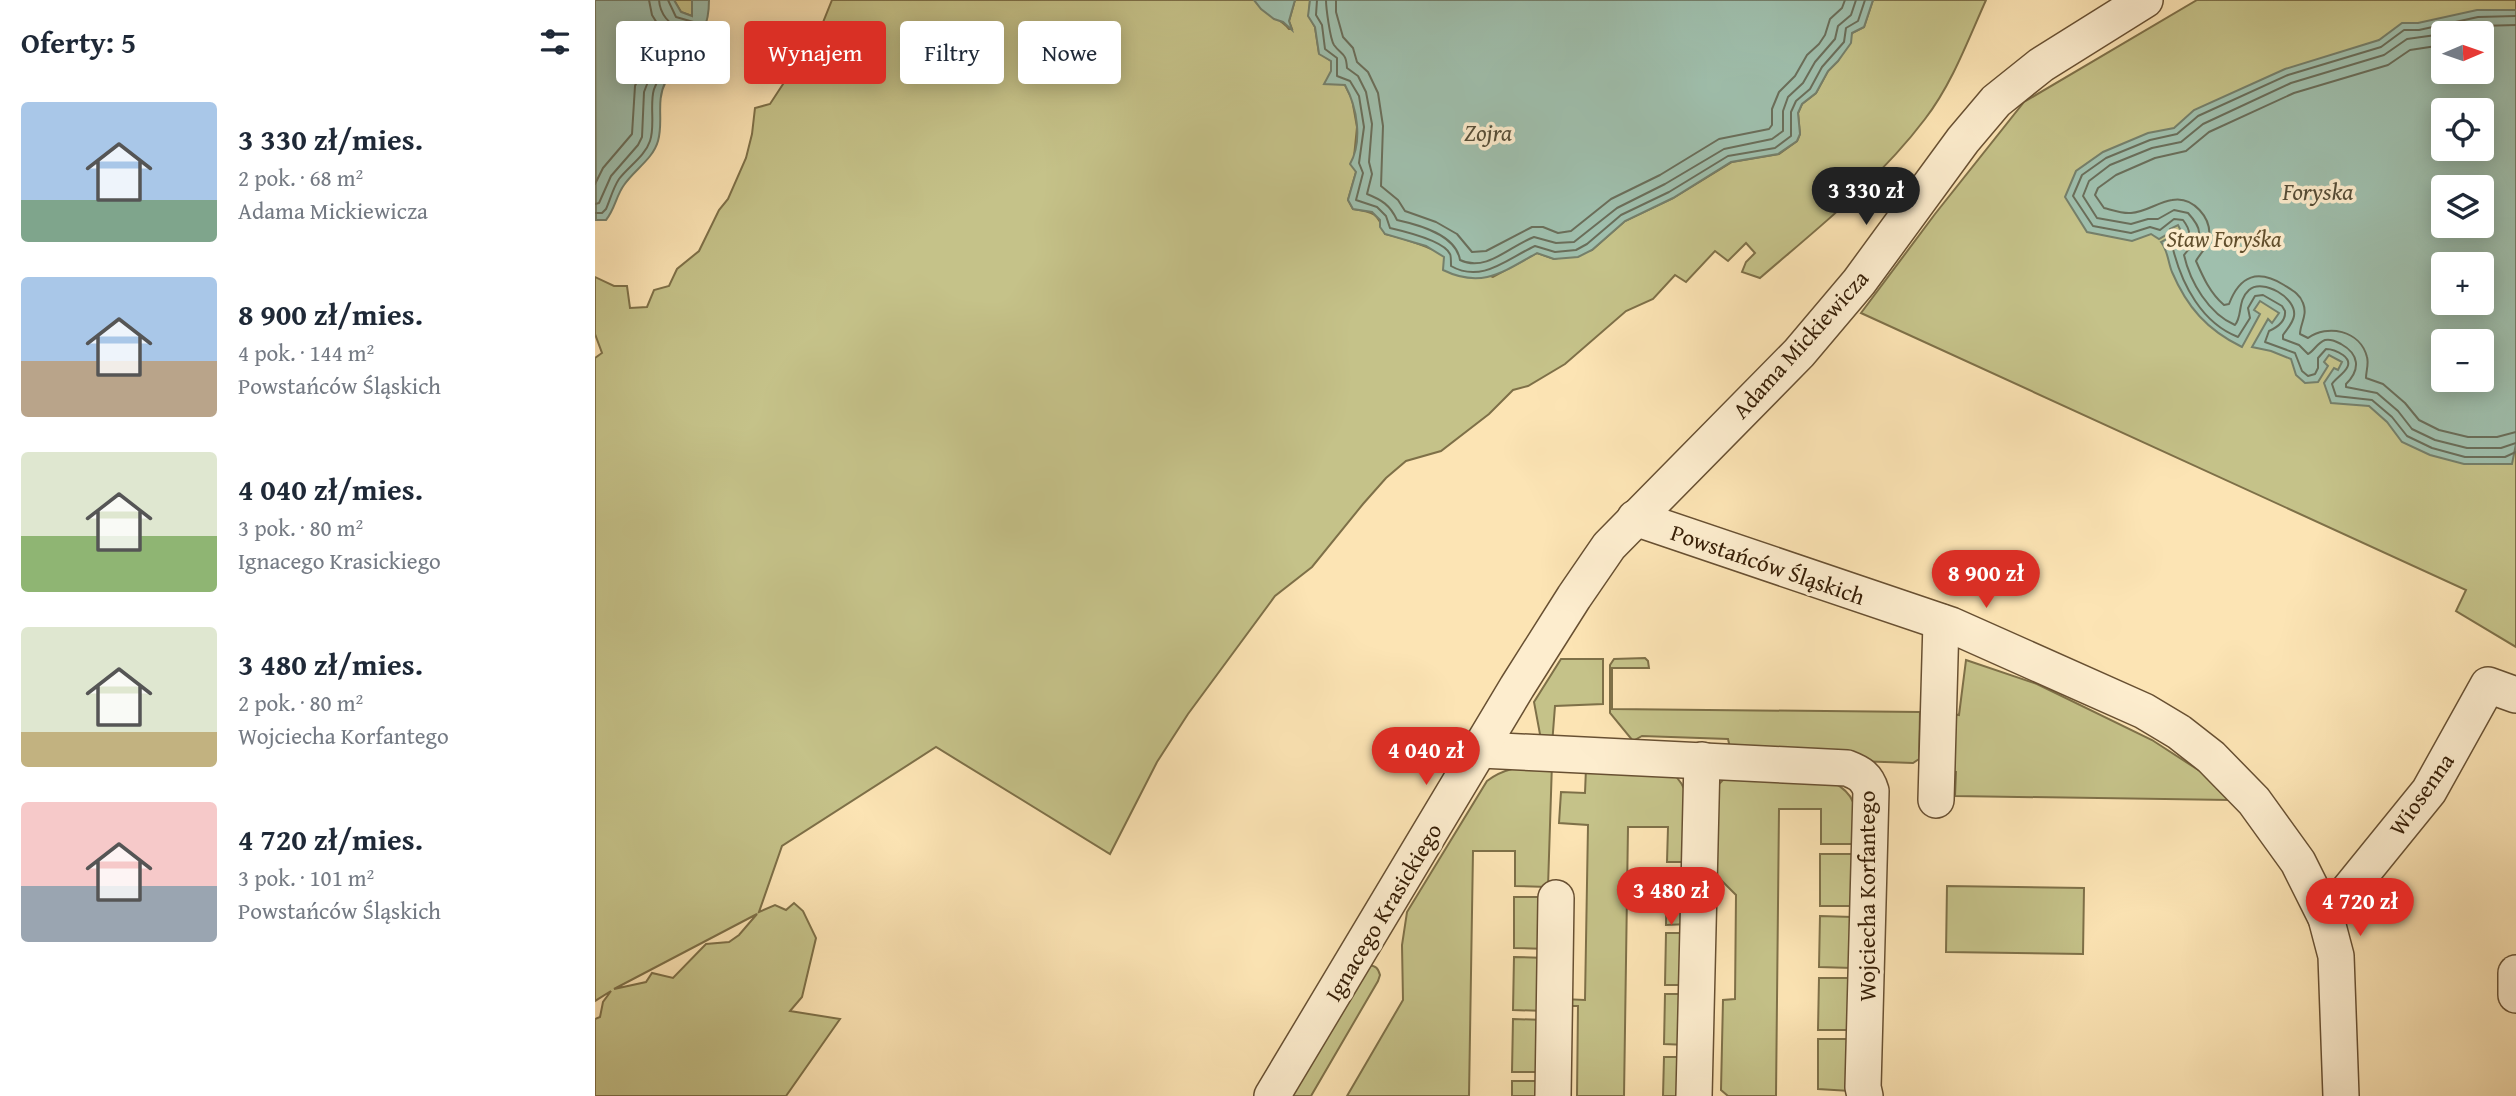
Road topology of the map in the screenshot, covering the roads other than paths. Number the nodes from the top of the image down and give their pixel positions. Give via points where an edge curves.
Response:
1 (2145, 0) edge
2 (1635, 518) junction
3 (1941, 622) junction
4 (2516, 695) edge
5 (1481, 750) junction
6 (1702, 760) junction
7 (1936, 800) dead end
8 (1556, 898) dead end
9 (2326, 918) junction
10 (2516, 973) edge
11 (2516, 995) edge
12 (1272, 1096) edge
13 (1553, 1096) edge
14 (1695, 1096) edge
15 (1865, 1096) edge
16 (2341, 1096) edge

1 - 2 street, Adama Mickiewicza via 2034,69 1996,102 1799,353
2 - 3 street, Powstańców Śląskich
2 - 5 street, Ignacego Krasickiego via 1574,597
3 - 7 street
3 - 9 street, Powstańców Śląskich via 2144,711 2179,732 2233,778 2265,817 2298,862
4 - 9 street, Wiosenna via 2488,685 2429,791
5 - 6 street, Wojciecha Korfantego
5 - 12 street, Ignacego Krasickiego
6 - 14 street
6 - 15 street, Wojciecha Korfantego via 1847,768 1868,782
8 - 13 street
9 - 16 street, Powstańców Śląskich via 2336,956
10 - 11 street

